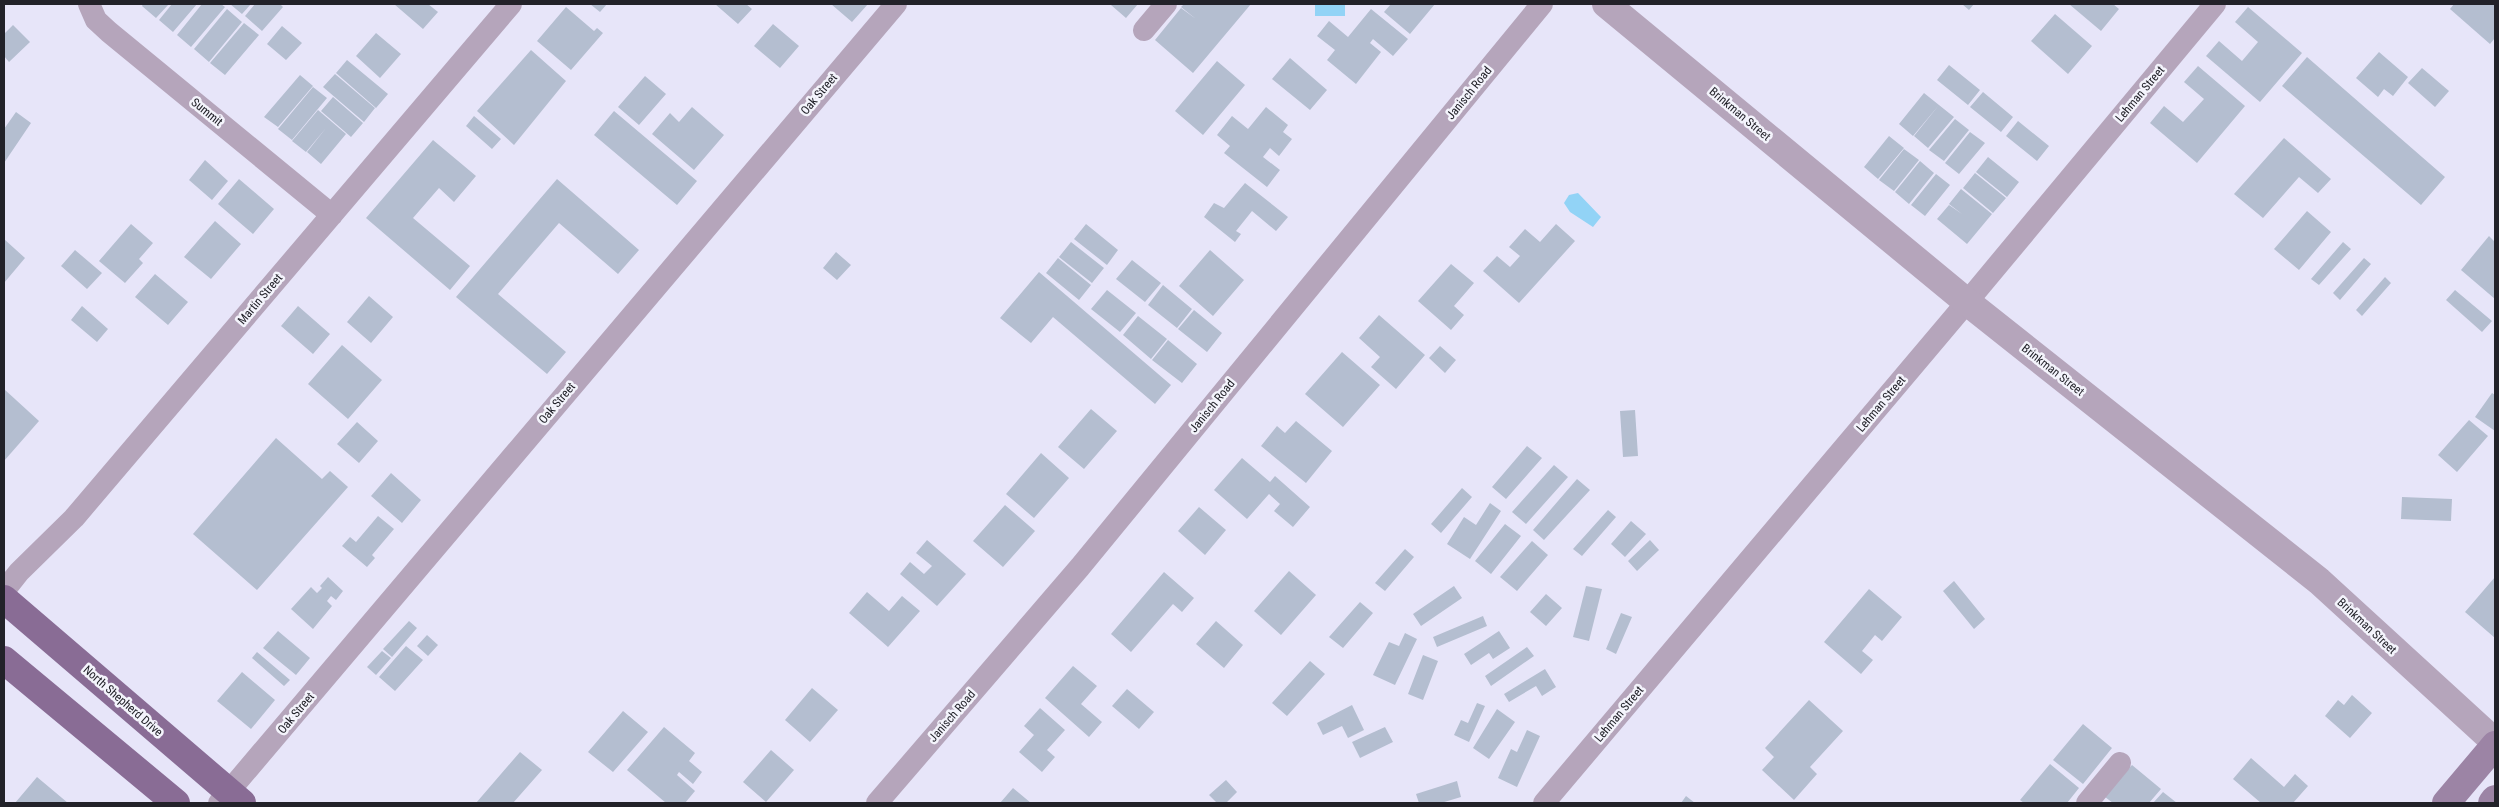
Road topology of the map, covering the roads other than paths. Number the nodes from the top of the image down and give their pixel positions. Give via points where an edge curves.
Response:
1 (89, 4) edge
2 (511, 4) edge
3 (896, 4) edge
4 (1166, 4) edge
5 (1542, 4) edge
6 (1606, 4) edge
7 (2215, 4) edge
8 (1144, 30) dead end
9 (332, 214) junction
10 (1967, 302) junction
11 (4, 591) edge
12 (4, 599) edge
13 (4, 660) edge
14 (2495, 744) edge
15 (2120, 763) dead end
16 (2495, 799) edge
17 (230, 800) edge
18 (176, 803) edge
19 (877, 803) edge
20 (1544, 803) edge
21 (2087, 803) edge
22 (2446, 803) edge
23 (2492, 803) edge

1 - 9 street, Summit via 96,20 109,32
2 - 9 street, Martin Street
3 - 17 street, Oak Street
4 - 8 street
5 - 19 street, Janisch Road via 1080,567
6 - 10 street, Brinkman Street
7 - 10 street, Lehman Street
9 - 11 street, Martin Street via 74,518
10 - 14 street, Brinkman Street via 2319,581
10 - 20 street, Lehman Street
12 - 17 main road, North Shepherd Drive
13 - 18 main road
14 - 22 main road
15 - 21 street
16 - 23 main road

